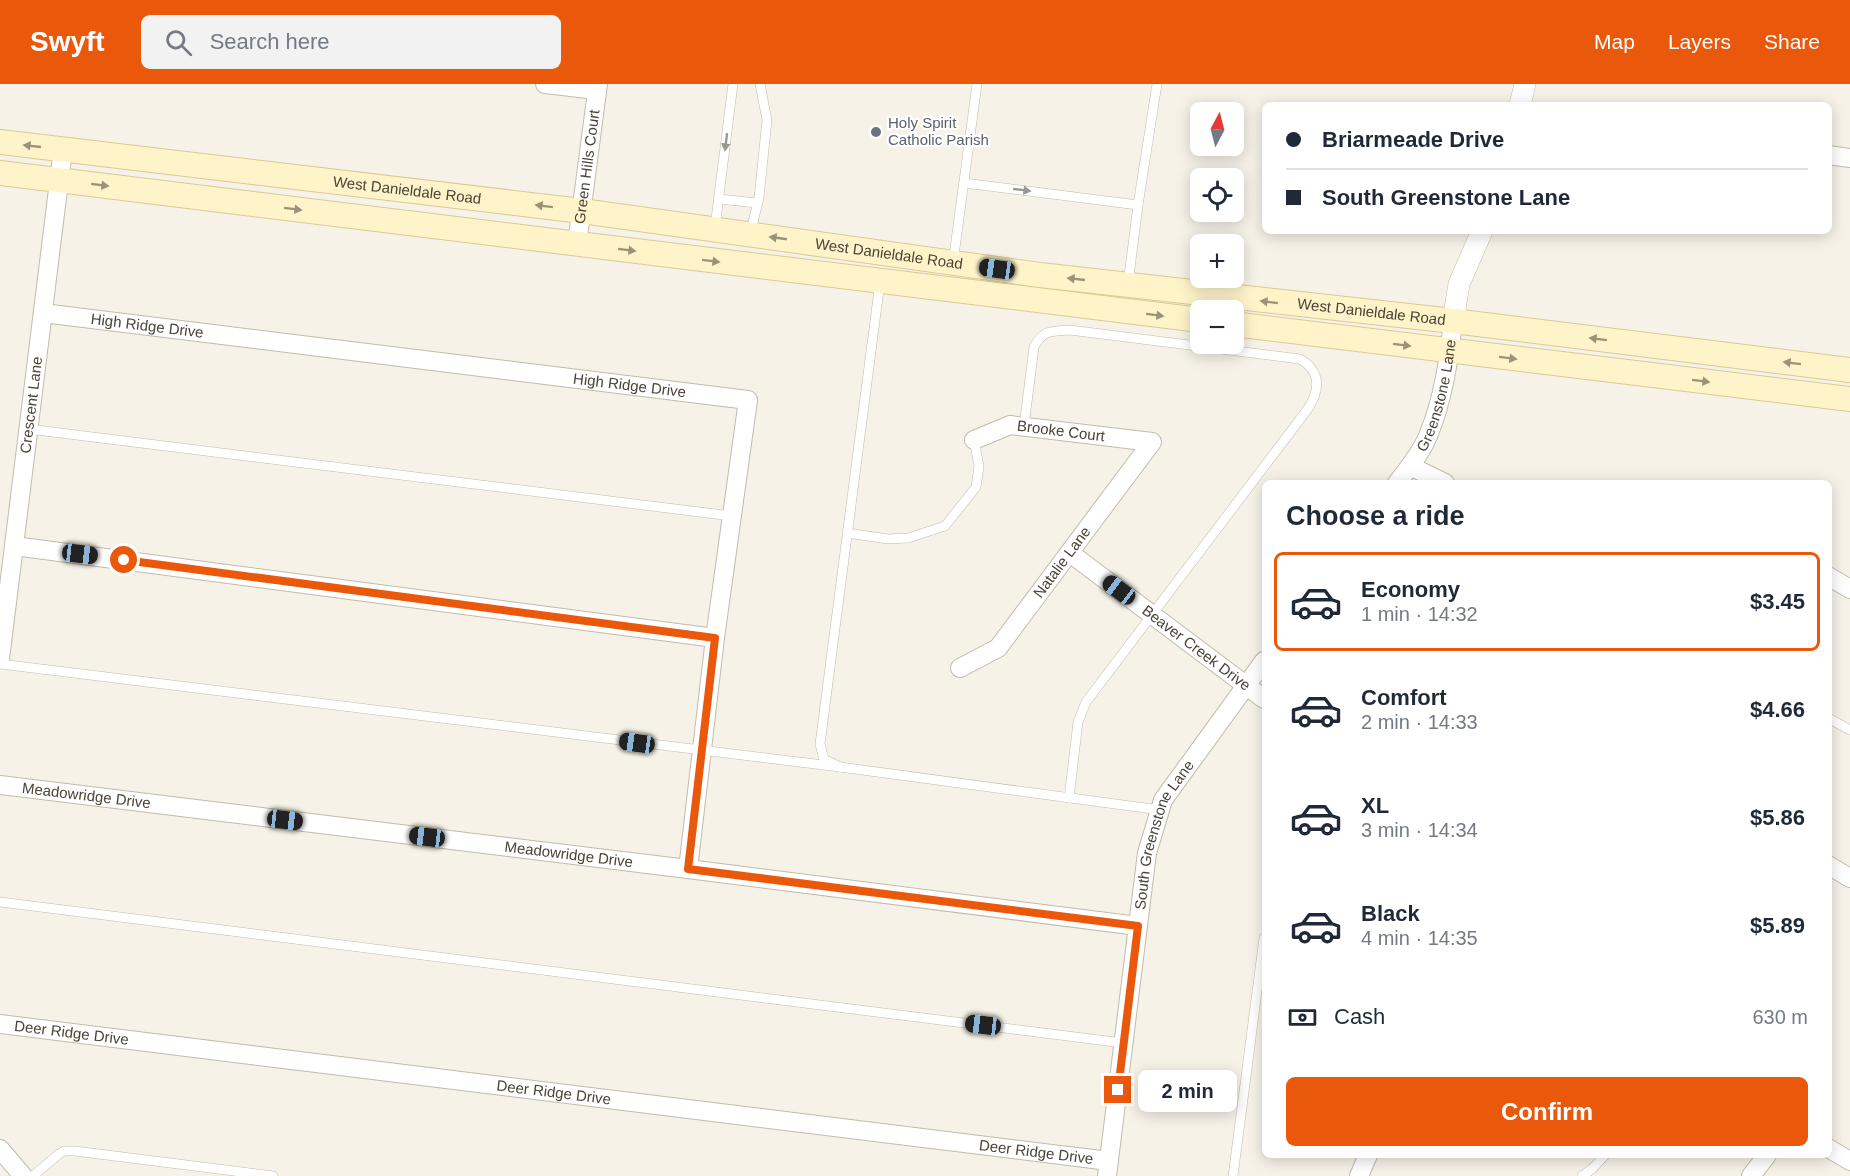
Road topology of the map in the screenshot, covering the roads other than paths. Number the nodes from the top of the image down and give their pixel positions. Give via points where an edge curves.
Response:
1 (545, 84) edge
2 (733, 84) edge
3 (760, 84) edge
4 (977, 84) edge
5 (1157, 84) edge
6 (1524, 84) edge
7 (597, 87) edge
8 (1521, 102) edge
9 (0, 142) edge
10 (63, 149) junction
11 (1832, 156) edge
12 (1850, 158) edge
13 (0, 173) edge
14 (59, 180) junction
15 (964, 183) junction
16 (718, 199) junction
17 (758, 204) junction
18 (1138, 205) junction
19 (582, 211) junction
20 (715, 229) junction
21 (750, 234) junction
22 (1481, 234) edge
23 (577, 244) junction
24 (943, 262) junction
25 (745, 265) junction
26 (880, 281) junction
27 (1128, 285) junction
28 (930, 287) junction
29 (1124, 311) junction
30 (42, 313) junction
31 (1190, 320) edge
32 (1453, 321) junction
33 (1244, 325) edge
34 (1450, 351) junction
35 (1850, 370) edge
36 (1850, 399) edge
37 (1024, 426) junction
38 (28, 429) junction
39 (974, 440) joint
40 (1152, 442) joint
41 (1410, 466) junction
42 (1399, 480) edge
43 (1439, 480) edge
44 (732, 516) junction
45 (847, 533) junction
46 (14, 546) junction
47 (1070, 552) junction
48 (1832, 578) edge
49 (1850, 588) edge
50 (1153, 615) junction
51 (715, 638) junction
52 (0, 662) edge
53 (1262, 664) edge
54 (960, 668) dead end
55 (1246, 685) junction
56 (1262, 697) edge
57 (1832, 720) edge
58 (1850, 730) edge
59 (702, 752) junction
60 (840, 767) junction
61 (0, 785) edge
62 (1069, 798) junction
63 (1160, 810) junction
64 (1832, 868) edge
65 (688, 869) junction
66 (1850, 878) edge
67 (0, 902) edge
68 (1138, 926) junction
69 (1262, 953) edge
70 (0, 1024) edge
71 (1124, 1043) junction
72 (0, 1149) edge
73 (1832, 1150) edge
74 (1367, 1158) edge
75 (1602, 1158) edge
76 (1765, 1158) edge
77 (1850, 1161) edge
78 (1108, 1169) edge
79 (23, 1176) edge
80 (33, 1176) edge
81 (273, 1176) edge
82 (1233, 1176) edge
83 (1359, 1176) edge
84 (1582, 1176) edge
85 (1751, 1176) edge

1 - 7 street, Green Hills Court
2 -> 16 lane
3 - 17 lane via 767,120
4 - 15 lane
5 - 18 lane
6 - 8 street
7 - 19 street, Green Hills Court
10 -> 9 main road, West Danieldale Road
10 - 14 street, Crescent Lane
19 -> 10 main road, West Danieldale Road
11 - 12 street
13 - 14 main road, West Danieldale Road
14 -> 23 main road, West Danieldale Road
14 - 30 street, Crescent Lane
15 -> 18 lane
15 - 24 lane
16 - 17 lane
16 - 20 lane
17 - 21 lane
18 - 27 lane
19 - 20 main road, West Danieldale Road
19 - 23 street, Green Hills Court
20 - 21 main road, West Danieldale Road
24 -> 21 main road, West Danieldale Road
21 - 25 main road
22 - 32 street via 1459,284
23 -> 25 main road, West Danieldale Road
27 -> 24 main road, West Danieldale Road
24 - 28 main road
25 - 26 main road, West Danieldale Road
26 - 28 main road, West Danieldale Road
26 - 45 lane
27 - 29 main road
32 -> 27 main road, West Danieldale Road
28 - 29 main road, West Danieldale Road
29 -> 31 main road, West Danieldale Road
30 - 38 street, Crescent Lane
30 - 44 street, High Ridge Drive via 748,400
32 - 34 street, Greenstone Lane
35 -> 32 main road, West Danieldale Road
33 -> 34 main road, West Danieldale Road
34 -> 36 main road, West Danieldale Road
34 - 41 street, Greenstone Lane via 1428,437
37 - 39 street, Brooke Court via 1010,424
37 - 40 street, Brooke Court
37 - 50 lane via 1034,347 1039,337 1050,331 1070,330 1300,359 1310,365 1316,376 1314,400
38 - 44 lane
38 - 46 street, Crescent Lane
39 - 45 lane via 979,466 976,487 945,526 888,539
40 - 47 street, Natalie Lane
41 - 42 street
41 - 43 street
44 - 51 street, High Ridge Drive
45 - 60 lane via 820,744 824,759
46 - 51 street
46 - 52 street, Crescent Lane
47 - 50 street, Beaver Creek Drive
47 - 54 street, Natalie Lane via 998,648
48 - 49 street
50 - 55 street, Beaver Creek Drive
50 - 62 lane via 1086,702 1078,722
51 - 59 street, High Ridge Drive
52 - 59 lane
53 - 55 street, South Greenstone Lane
55 - 56 street, Beaver Creek Drive
55 - 63 street, South Greenstone Lane via 1163,800
57 - 58 lane
59 - 60 lane
59 - 65 street, High Ridge Drive
60 - 62 lane
61 - 65 street, Meadowridge Drive
62 - 63 lane
63 - 68 street, South Greenstone Lane via 1147,853
64 - 66 street
65 - 68 street, Meadowridge Drive
67 - 71 lane
68 - 71 street, South Greenstone Lane
69 - 82 lane
70 - 78 street, Deer Ridge Drive
71 - 78 street, South Greenstone Lane
72 - 79 street
73 - 77 street
74 - 83 street
75 - 84 lane
76 - 85 street
80 - 81 lane via 64,1151 75,1151

